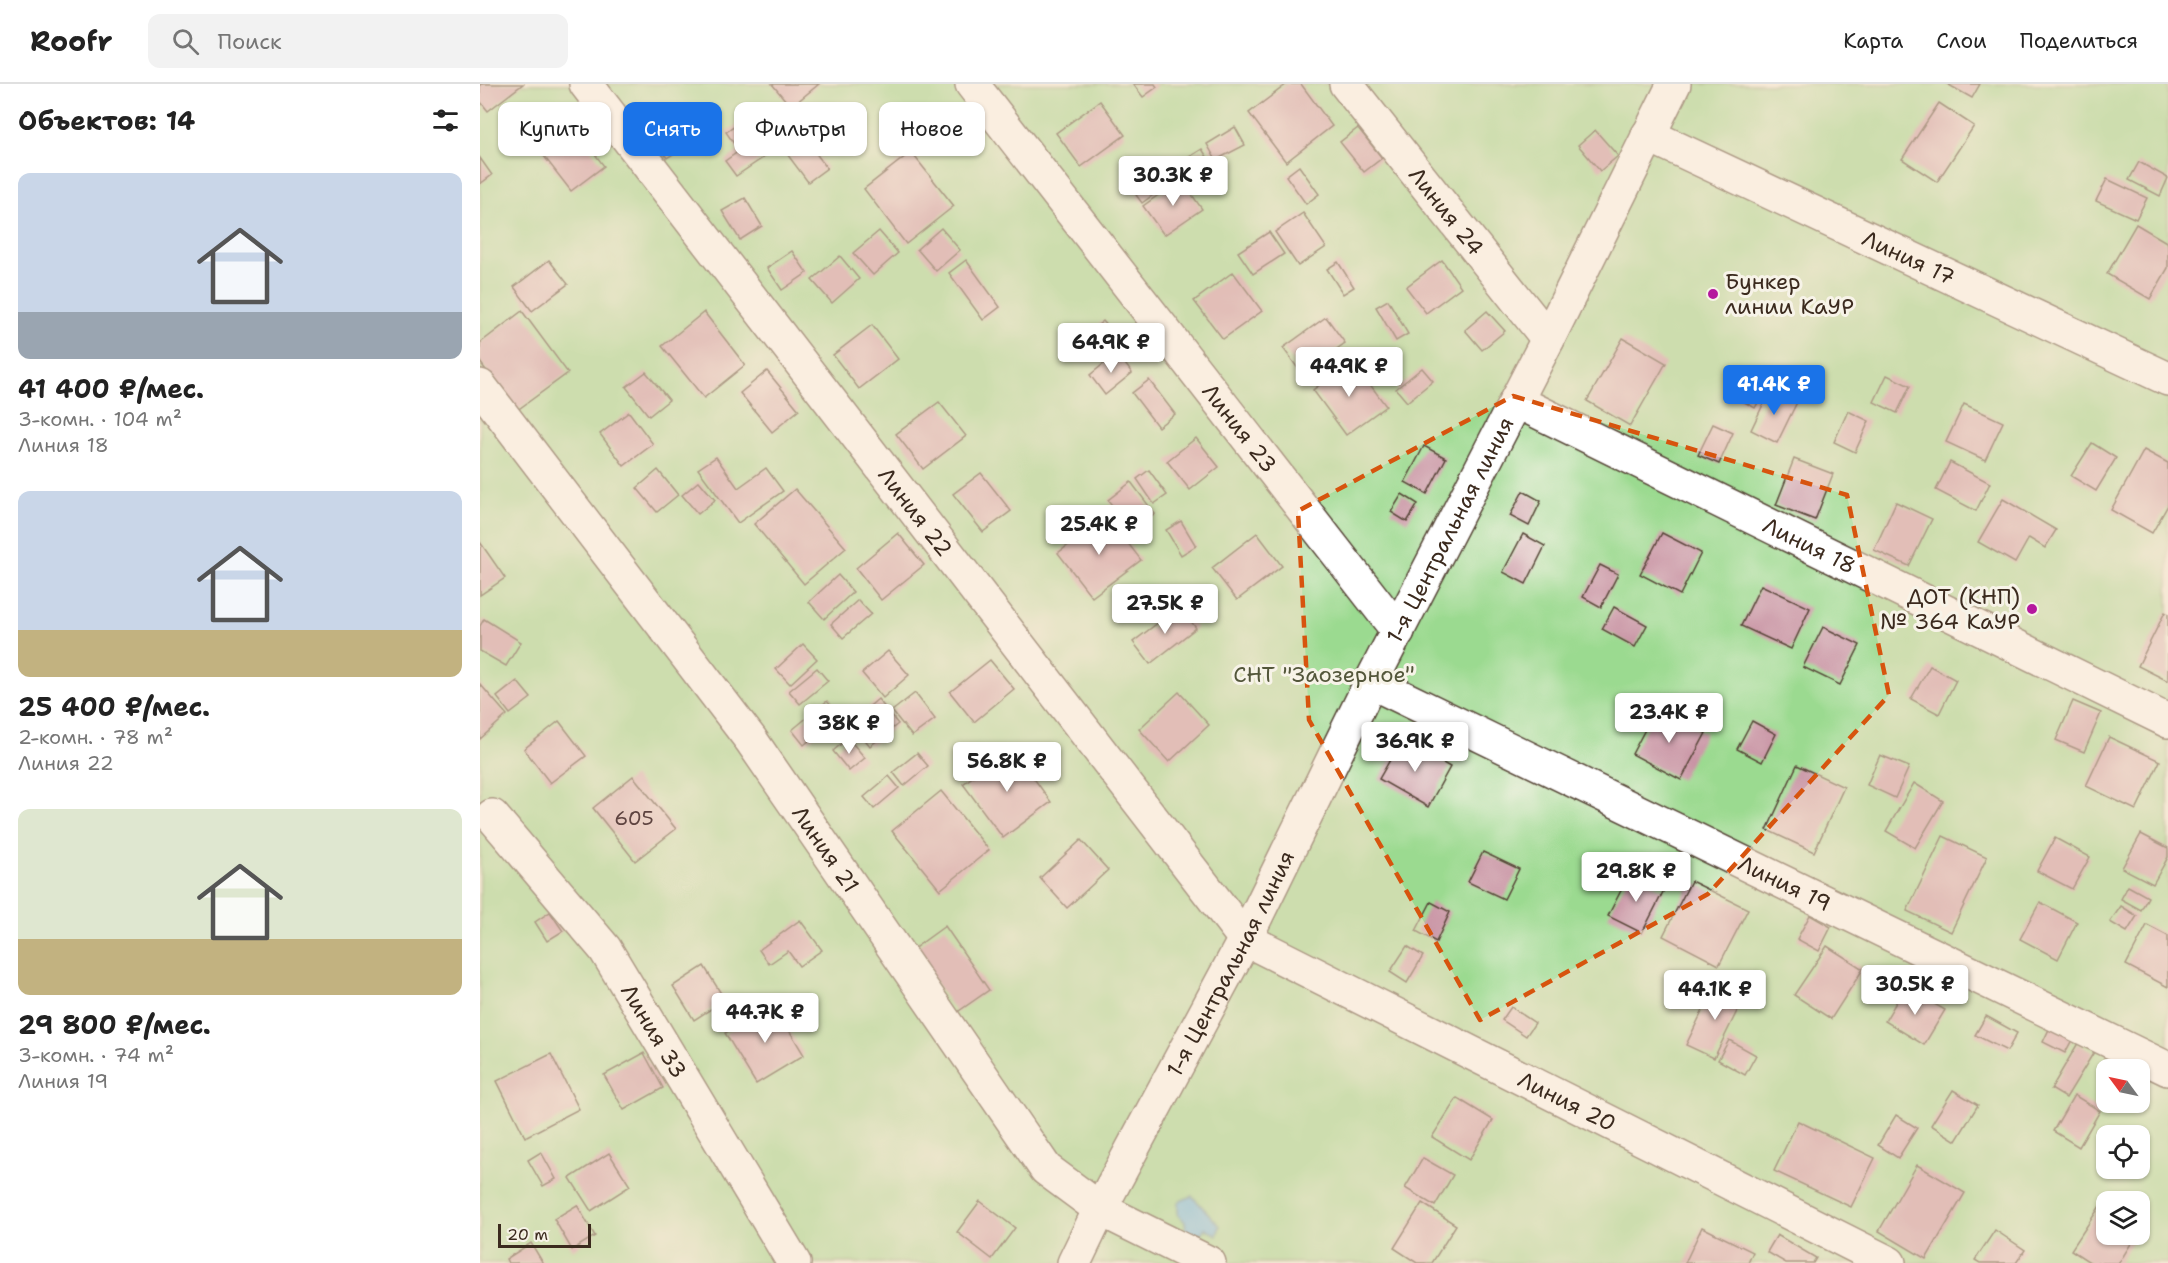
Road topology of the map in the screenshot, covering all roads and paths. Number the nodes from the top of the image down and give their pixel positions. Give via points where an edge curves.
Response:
1 (586, 84) edge
2 (972, 84) edge
3 (1346, 84) edge
4 (1674, 84) edge
5 (1648, 135) junction
6 (1548, 339) junction
7 (2168, 379) edge
8 (480, 386) edge
9 (1516, 400) junction
10 (1398, 631) junction
11 (1371, 682) junction
12 (2168, 722) edge
13 (492, 816) dead end
14 (1245, 939) junction
15 (2168, 1068) edge
16 (1100, 1209) junction
17 (794, 1263) edge
18 (1074, 1263) edge
19 (1209, 1263) edge
20 (1889, 1263) edge

1 - 14 street, Линия 22
2 - 10 street, Линия 23
3 - 6 street, Линия 24
4 - 5 street, 1-я Центральная линия
5 - 6 street, 1-я Центральная линия
5 - 7 street, Линия 17
6 - 9 street, 1-я Центральная линия
8 - 16 street, Линия 21 via 751,740 1046,1169
9 - 10 street, 1-я Центральная линия
9 - 12 street, Линия 18
10 - 11 street, 1-я Центральная линия
11 - 14 street, 1-я Центральная линия
11 - 15 street, Линия 19
13 - 17 street, Линия 33 via 605,949
14 - 16 street, 1-я Центральная линия
14 - 20 street, Линия 20
16 - 18 street, 1-я Центральная линия
16 - 19 street, Линия 21

